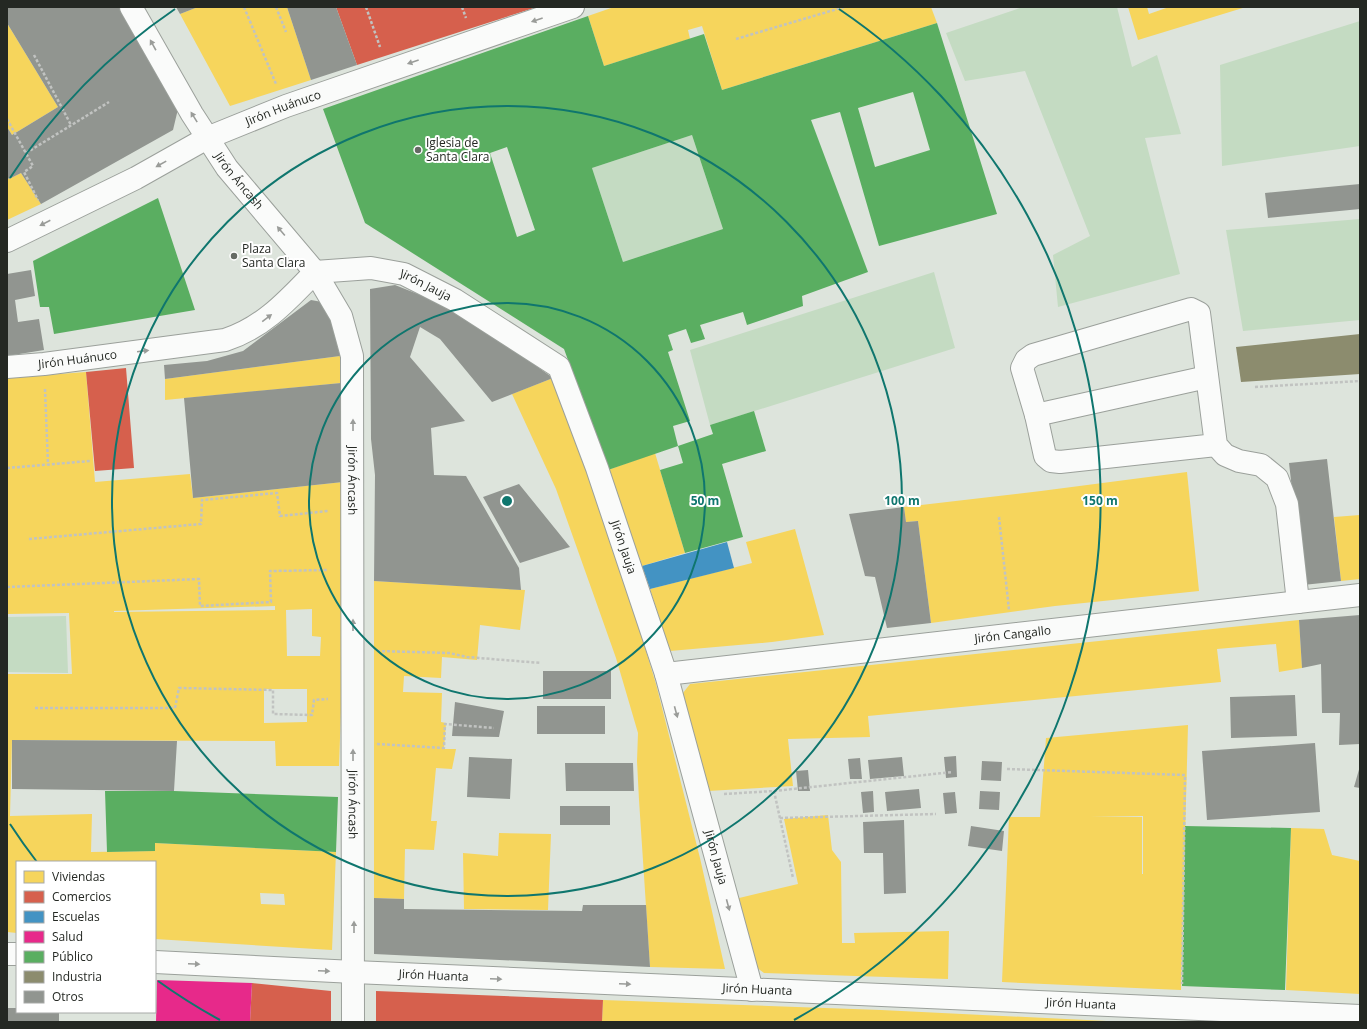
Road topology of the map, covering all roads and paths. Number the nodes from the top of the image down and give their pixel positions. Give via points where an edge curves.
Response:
1 (131, 7) edge
2 (244, 7) edge
3 (276, 7) edge
4 (366, 7) edge
5 (573, 7) edge
6 (844, 7) edge
7 (286, 32) dead end
8 (736, 39) dead end
9 (34, 55) dead end
10 (389, 70) junction
11 (109, 102) dead end
12 (286, 106) junction
13 (7, 120) edge
14 (71, 125) junction
15 (207, 138) junction
16 (26, 153) junction
17 (48, 222) junction
18 (7, 241) edge
19 (315, 272) junction
20 (44, 364) junction
21 (7, 367) edge
22 (1207, 378) junction
23 (1360, 381) edge
24 (1255, 387) dead end
25 (1036, 415) junction
26 (1216, 445) junction
27 (90, 461) dead end
28 (48, 465) junction
29 (7, 468) edge
30 (353, 509) junction
31 (999, 517) dead end
32 (29, 539) dead end
33 (353, 569) junction
34 (7, 587) edge
35 (1360, 595) edge
36 (1298, 602) junction
37 (1011, 635) junction
38 (353, 650) junction
39 (542, 663) dead end
40 (666, 674) junction
41 (354, 698) junction
42 (35, 708) dead end
43 (494, 728) dead end
44 (353, 743) junction
45 (1007, 769) dead end
46 (953, 772) dead end
47 (774, 791) junction
48 (698, 796) junction
49 (936, 814) dead end
50 (780, 818) junction
51 (793, 878) dead end
52 (156, 962) edge
53 (354, 972) junction
54 (752, 990) junction
55 (1182, 1008) junction
56 (1360, 1016) edge
57 (353, 1022) edge

15 -> 1 street, Jirón Áncash
2 - 12 path via 264,60
3 - 7 path
4 - 10 path
5 -> 10 street, Jirón Huánuco
6 - 8 path
9 - 14 path
10 - 12 street, Jirón Huánuco
11 - 14 path
12 - 15 street, Jirón Huánuco
13 - 16 path
14 - 16 path
15 -> 17 street, Jirón Huánuco via 136,178
19 -> 15 street, Jirón Áncash via 227,168
16 - 17 path via 33,166 24,172
17 -> 18 street, Jirón Huánuco
20 -> 19 street, Jirón Huánuco via 236,337 277,310
30 -> 19 street, Jirón Áncash via 352,356 341,316
19 - 40 street, Jirón Jauja via 371,268 404,274 455,300 556,364 598,468
20 - 21 street, Jirón Huánuco
20 - 28 path
22 - 25 street
22 - 25 street via 1198,313 1191,309 1033,355 1026,360 1022,368
22 - 26 street
23 - 24 path
25 - 26 street via 1045,456 1052,461
26 - 36 street via 1225,455 1261,465 1277,478 1287,504
27 - 28 path
28 - 29 path
30 - 32 path via 280,516 276,493 202,500 201,524
30 - 33 street, Jirón Áncash
31 - 37 path
33 - 34 path via 270,571 271,602 200,606 199,579
38 -> 33 street, Jirón Áncash
35 - 36 street, Jirón Cangallo
36 - 37 street, Jirón Cangallo
37 - 40 street, Jirón Cangallo
38 - 39 path via 449,653 466,657
38 - 41 street, Jirón Áncash
40 -> 48 street, Jirón Jauja
41 - 42 path via 314,700 312,715 273,714 273,690 179,688 175,708
41 - 44 street, Jirón Áncash
43 - 44 path via 445,724 444,748
53 -> 44 street, Jirón Áncash
45 - 55 path via 1185,775
46 - 47 path
47 - 48 path
47 - 50 path
48 -> 54 street, Jirón Jauja
49 - 50 path
50 - 51 path
52 -> 53 street, Jirón Huanta
53 -> 54 street, Jirón Huanta
53 - 57 street, Jirón Áncash
54 - 55 street, Jirón Huanta
55 - 56 street, Jirón Huanta

